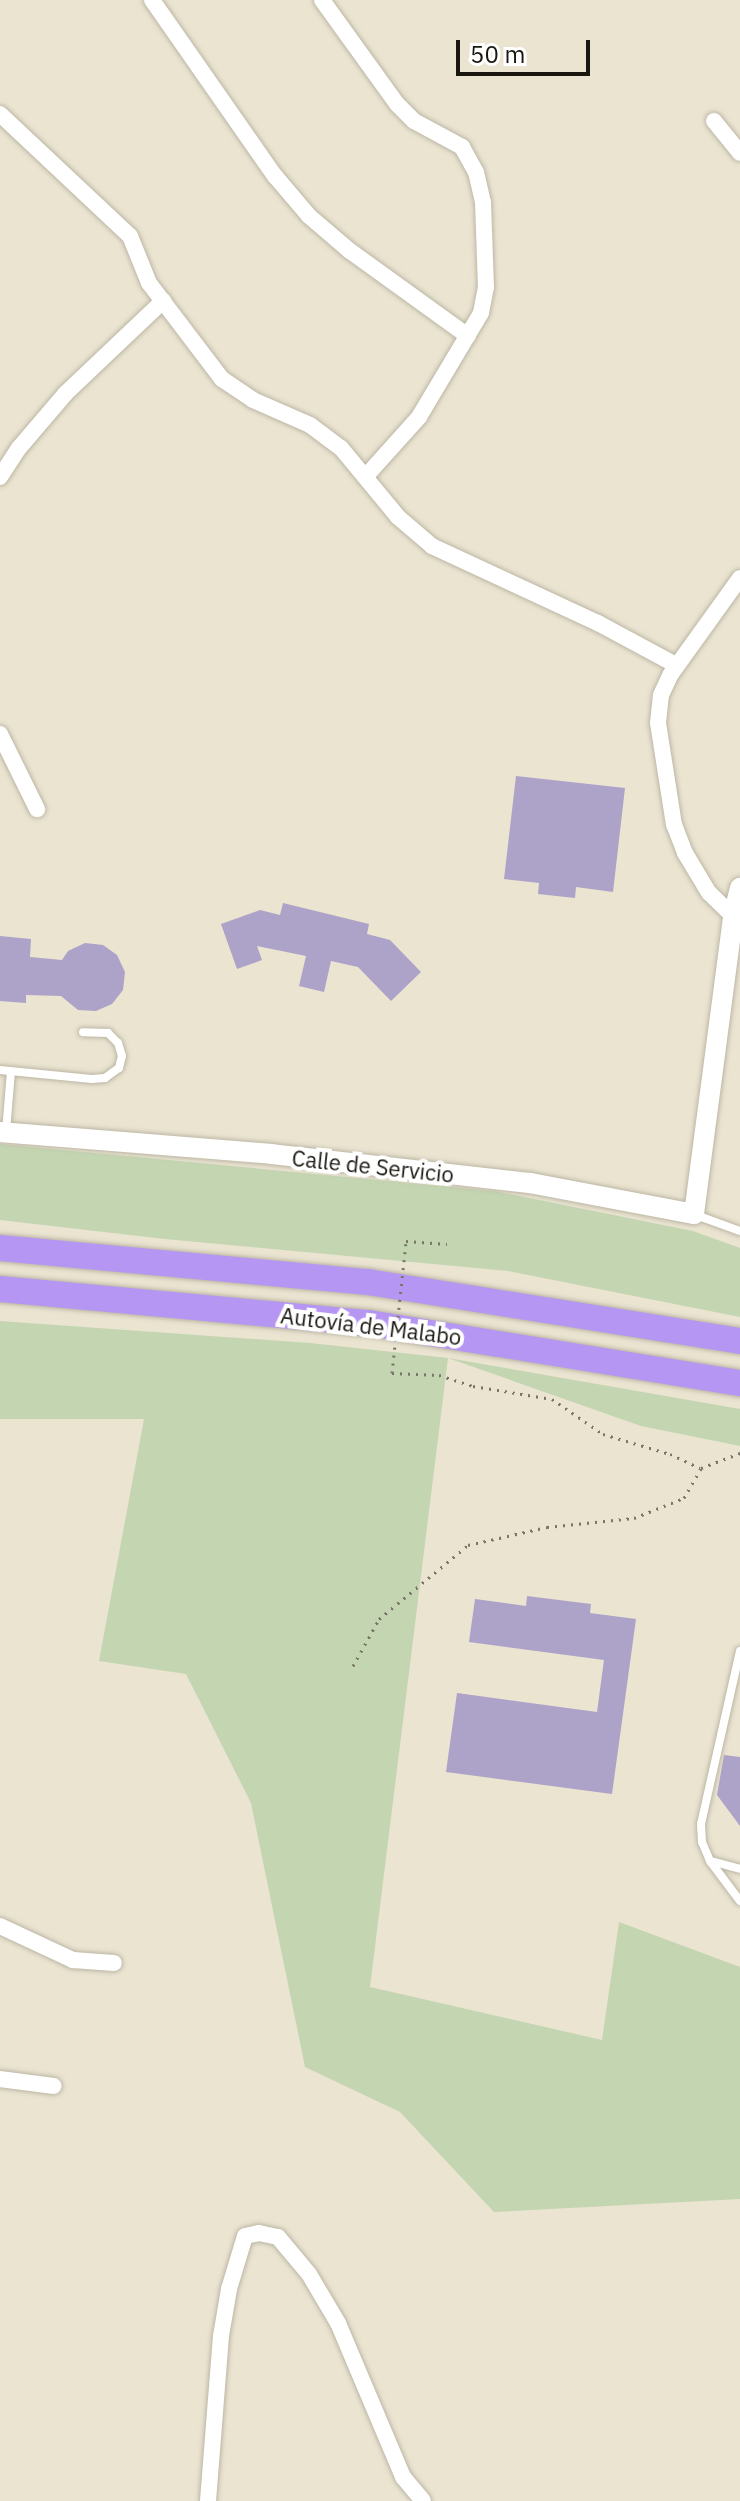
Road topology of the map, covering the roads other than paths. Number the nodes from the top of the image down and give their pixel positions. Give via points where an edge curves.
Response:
1 (152, 0) edge
2 (322, 0) edge
3 (0, 114) edge
4 (714, 121) dead end
5 (740, 153) edge
6 (163, 301) junction
7 (468, 336) junction
8 (366, 476) junction
9 (0, 477) edge
10 (740, 578) edge
11 (676, 665) junction
12 (0, 734) edge
13 (37, 809) dead end
14 (740, 888) edge
15 (733, 916) junction
16 (83, 1032) dead end
17 (0, 1070) edge
18 (11, 1072) junction
19 (3, 1132) edge
20 (694, 1214) junction
21 (740, 1231) edge
22 (0, 1248) edge
23 (0, 1289) edge
24 (740, 1341) edge
25 (740, 1383) edge
26 (740, 1651) edge
27 (710, 1861) junction
28 (740, 1869) edge
29 (740, 1901) edge
30 (0, 1926) edge
31 (114, 1963) dead end
32 (0, 2079) edge
33 (54, 2086) dead end
34 (208, 2501) edge
35 (423, 2501) edge

1 - 7 street via 309,216
2 - 7 street via 397,104 414,121 462,147 476,172 483,202 486,287 481,313
3 - 6 street via 130,236 149,283
4 - 5 street
6 - 8 street via 222,379 253,400 310,425
6 - 9 street via 66,393
7 - 8 street via 419,417
8 - 11 street via 398,517 432,546
10 - 11 street
11 - 15 street via 661,695 658,723 674,825 696,876
12 - 13 street
14 - 15 street
15 - 20 street
16 - 18 lane via 108,1033 118,1043 119,1068 92,1079
17 - 18 lane
18 - 19 lane
19 - 20 street, Calle de Servicio via 530,1183
20 - 21 lane, Calle de Servicio
22 - 24 highway, Autovía de Malabo via 368,1282
23 - 25 highway, Autovía de Malabo via 369,1323
26 - 27 lane via 701,1824
27 - 28 lane
27 - 29 lane
30 - 31 street via 73,1960
32 - 33 street
34 - 35 street via 229,2289 245,2236 259,2233 278,2237 309,2274 343,2334 403,2477

